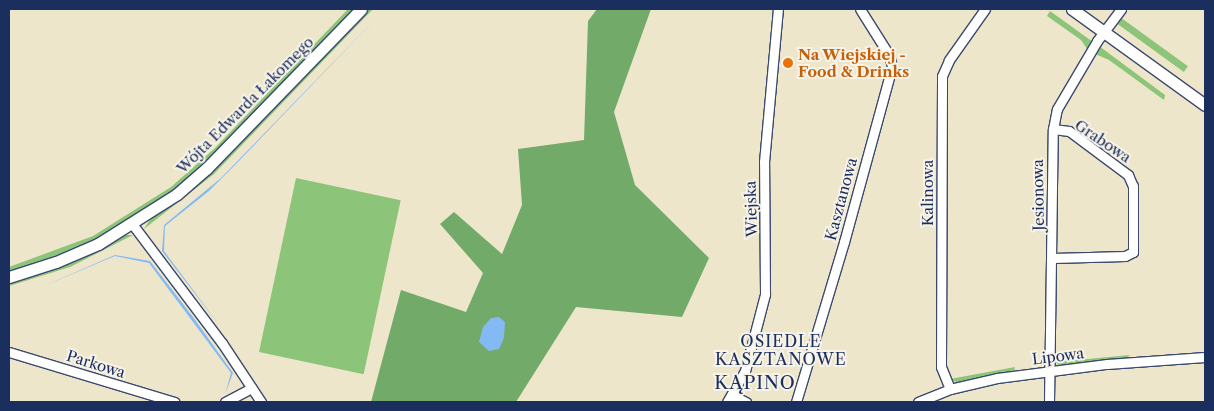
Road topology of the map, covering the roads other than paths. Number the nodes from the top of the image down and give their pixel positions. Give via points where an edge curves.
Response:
1 (361, 9) edge
2 (778, 9) edge
3 (860, 9) edge
4 (985, 9) edge
5 (1072, 9) edge
6 (1121, 9) edge
7 (1104, 32) junction
8 (1205, 106) edge
9 (1053, 129) junction
10 (133, 224) junction
11 (1053, 258) junction
12 (9, 277) edge
13 (9, 352) edge
14 (1205, 357) edge
15 (1048, 371) junction
16 (251, 388) junction
17 (950, 389) junction
18 (729, 399) edge
19 (175, 402) edge
20 (225, 402) edge
21 (261, 402) edge
22 (746, 402) edge
23 (796, 402) edge
24 (918, 402) edge
25 (1049, 402) edge

1 - 10 street, Wójta Edwarda Łakomego via 207,168 177,194
2 - 18 street, Wiejska via 764,162 765,294 745,371
3 - 23 street, Kasztanowa via 889,55 892,66
4 - 17 street, Kalinowa via 949,60 942,76 941,366
5 - 7 street
6 - 7 street, Jesionowa
7 - 8 street
7 - 9 street, Jesionowa via 1057,110
9 - 11 street, Jesionowa
9 - 11 street, Grabowa via 1069,131 1128,175 1133,196 1133,252 1125,256
10 - 12 street, Wójta Edwarda Łakomego via 78,254
10 - 16 street via 222,342
11 - 15 street, Jesionowa
13 - 19 street, Parkowa
14 - 15 street, Lipowa
15 - 17 street, Lipowa
15 - 25 street, Jesionowa
16 - 20 street
16 - 21 street
17 - 24 street, Lipowa
18 - 22 street

